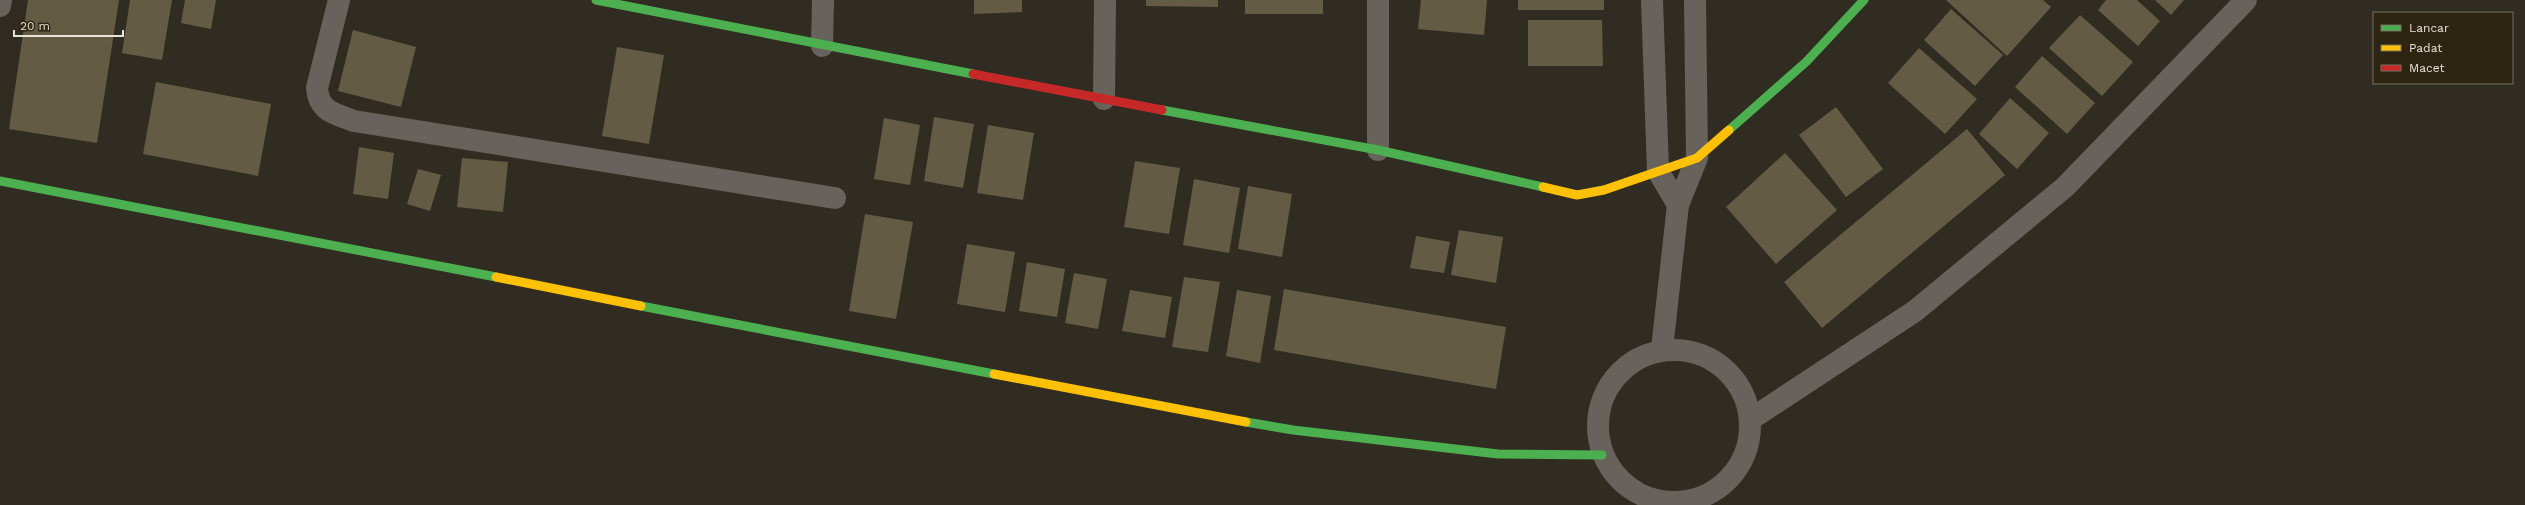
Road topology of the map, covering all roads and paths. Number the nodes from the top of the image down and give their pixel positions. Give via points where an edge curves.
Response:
1 (1, 0) edge
2 (339, 0) edge
3 (596, 0) edge
4 (823, 0) edge
5 (1105, 0) edge
6 (1378, 0) edge
7 (1652, 0) edge
8 (1695, 0) edge
9 (1864, 0) edge
10 (2246, 0) edge
11 (0, 6) edge
12 (822, 46) junction
13 (1104, 99) junction
14 (1378, 150) junction
15 (1697, 158) junction
16 (1658, 171) junction
17 (0, 181) edge
18 (835, 198) dead end
19 (1678, 205) junction
20 (1662, 349) junction
21 (1751, 419) junction
22 (1602, 455) junction
23 (1689, 504) edge

1 - 11 street
2 - 18 street via 317,88 318,100 326,110 354,121
3 - 12 street
4 - 12 street
5 - 13 street
6 - 14 street
7 - 16 street
8 - 15 street
9 - 15 street via 1806,62
10 - 21 street via 2065,188 1914,311
12 - 13 street
13 - 14 street
14 - 16 street via 1577,195 1604,190
15 - 16 street
15 - 19 street
16 - 19 street
17 - 22 street via 1286,428 1498,454
19 - 20 street
20 - 21 street via 1703,354 1736,380
20 - 22 street via 1630,362 1606,388 1597,421
21 - 23 street via 1745,456 1722,487
22 - 23 street via 1622,484 1653,501

